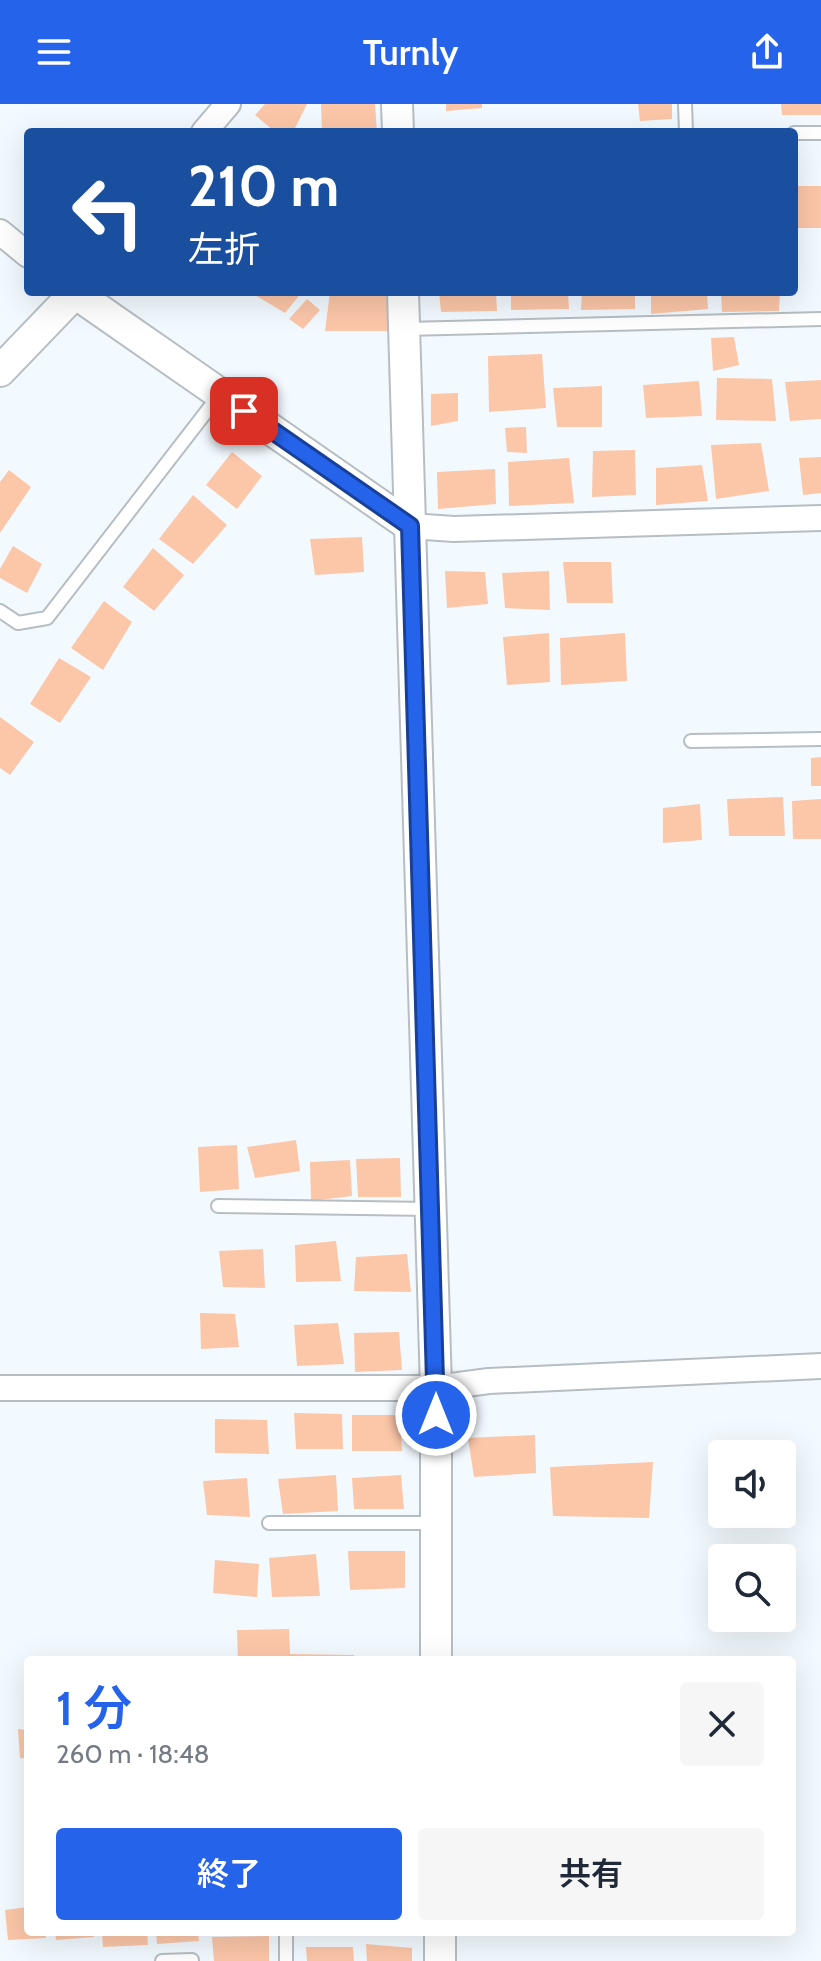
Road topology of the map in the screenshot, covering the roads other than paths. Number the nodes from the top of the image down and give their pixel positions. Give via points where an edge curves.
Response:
1 (228, 104) edge
2 (397, 104) edge
3 (685, 104) edge
4 (207, 128) edge
5 (398, 128) edge
6 (686, 128) edge
7 (798, 133) edge
8 (821, 133) edge
9 (0, 232) edge
10 (24, 252) edge
11 (70, 296) edge
12 (80, 296) edge
13 (403, 296) edge
14 (821, 319) edge
15 (404, 329) junction
16 (0, 371) edge
17 (220, 394) junction
18 (821, 518) edge
19 (410, 526) junction
20 (0, 611) edge
21 (821, 739) edge
22 (691, 741) dead end
23 (218, 1206) dead end
24 (431, 1209) junction
25 (821, 1366) edge
26 (0, 1388) edge
27 (436, 1388) junction
28 (269, 1523) dead end
29 (435, 1523) junction
30 (436, 1656) edge
31 (286, 1936) edge
32 (440, 1936) edge
33 (192, 1960) edge
34 (162, 1961) edge
35 (286, 1961) edge
36 (440, 1961) edge

1 - 4 street
2 - 5 street
3 - 6 lane
7 - 8 lane
9 - 10 street
11 - 16 street
12 - 17 street
13 - 15 street
14 - 15 lane
15 - 19 street
17 - 19 street
17 - 20 lane via 47,618 18,623
18 - 19 street
19 - 24 street
21 - 22 lane
23 - 24 lane
24 - 27 street
25 - 27 street
26 - 27 street
27 - 29 street
28 - 29 lane
29 - 30 street
31 - 35 lane
32 - 36 street
33 - 34 lane

